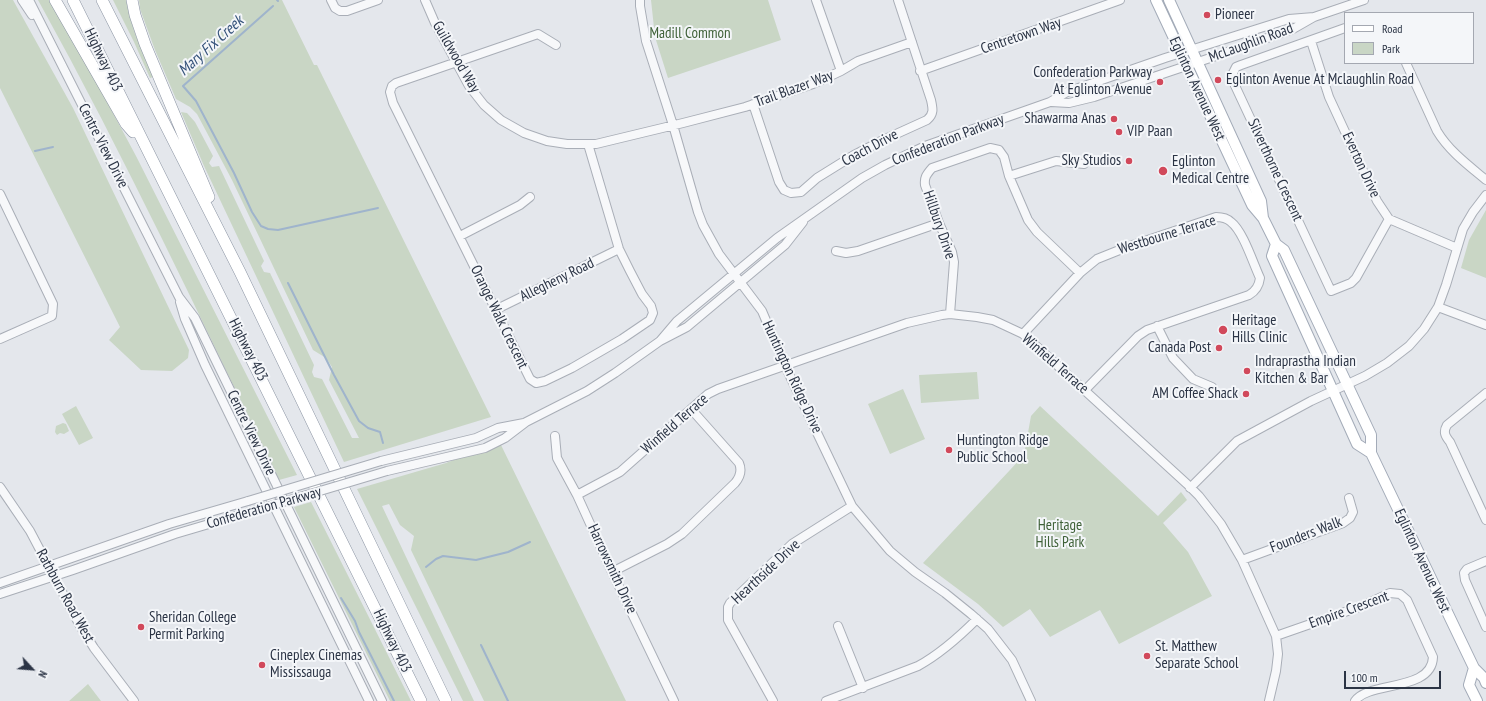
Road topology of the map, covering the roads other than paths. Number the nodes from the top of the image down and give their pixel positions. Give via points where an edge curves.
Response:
1 (22, 0) edge
2 (30, 0) edge
3 (55, 0) edge
4 (73, 0) edge
5 (102, 0) edge
6 (132, 0) edge
7 (331, 0) edge
8 (378, 0) edge
9 (425, 0) edge
10 (640, 0) edge
11 (816, 0) edge
12 (898, 0) edge
13 (1120, 0) edge
14 (1156, 0) edge
15 (1169, 0) edge
16 (1364, 0) edge
17 (1314, 17) junction
18 (1344, 28) edge
19 (49, 38) junction
20 (1311, 41) junction
21 (912, 42) junction
22 (556, 45) dead end
23 (1192, 49) junction
24 (1180, 53) junction
25 (456, 62) junction
26 (1198, 62) junction
27 (1406, 64) edge
28 (1186, 66) junction
29 (841, 71) junction
30 (920, 71) junction
31 (1050, 102) junction
32 (753, 104) junction
33 (673, 125) junction
34 (588, 144) junction
35 (145, 145) junction
36 (1084, 164) dead end
37 (1009, 176) junction
38 (1486, 180) edge
39 (0, 194) edge
40 (1486, 195) edge
41 (530, 197) dead end
42 (810, 214) junction
43 (1263, 218) junction
44 (1390, 219) junction
45 (939, 223) junction
46 (460, 236) junction
47 (1276, 244) junction
48 (1457, 248) junction
49 (619, 249) junction
50 (836, 251) dead end
51 (240, 272) junction
52 (734, 273) junction
53 (1080, 273) junction
54 (741, 282) junction
55 (179, 297) junction
56 (1438, 306) junction
57 (496, 310) junction
58 (950, 314) junction
59 (1486, 325) edge
60 (1157, 326) junction
61 (1023, 334) junction
62 (0, 339) edge
63 (660, 341) junction
64 (785, 364) junction
65 (1347, 384) junction
66 (1212, 387) dead end
67 (1085, 390) junction
68 (1333, 391) junction
69 (1486, 394) edge
70 (691, 409) junction
71 (526, 422) junction
72 (555, 436) dead end
73 (1371, 453) junction
74 (0, 487) edge
75 (1190, 488) junction
76 (577, 495) junction
77 (1349, 498) dead end
78 (852, 506) junction
79 (1486, 520) edge
80 (1242, 560) junction
81 (1486, 561) edge
82 (49, 566) junction
83 (612, 572) junction
84 (54, 576) junction
85 (0, 583) edge
86 (0, 594) edge
87 (977, 619) junction
88 (838, 626) dead end
89 (1486, 627) edge
90 (1276, 636) junction
91 (1474, 668) junction
92 (1486, 683) edge
93 (863, 688) junction
94 (134, 701) edge
95 (369, 701) edge
96 (382, 701) edge
97 (421, 701) edge
98 (446, 701) edge
99 (674, 701) edge
100 (773, 701) edge
101 (826, 701) edge
102 (1031, 701) edge
103 (1269, 701) edge
104 (1355, 701) edge
105 (1477, 701) edge

1 - 19 street, Centre View Drive
2 - 19 street, Centre View Drive
3 - 35 highway via 126,124
4 - 35 highway, Highway 403
5 - 51 highway, Highway 403
6 - 51 highway via 145,44
7 - 8 street via 335,8 347,11
9 - 25 street, Guildwood Way
10 - 33 street, Huntington Ridge Drive via 646,41
11 - 29 street
12 - 21 street, Coach Drive
13 - 30 street, Centretown Way
14 - 24 main road, Eglinton Avenue West
15 - 23 main road, Eglinton Avenue West
16 - 17 street, McLaughlin Road
17 - 23 street, McLaughlin Road via 1289,19
17 - 26 street, McLaughlin Road via 1292,29
18 - 20 street, Silverthorne Crescent
19 - 55 street, Centre View Drive
20 - 44 street, Everton Drive via 1329,97 1377,201
20 - 44 street, Silverthorne Crescent via 1236,67 1231,77 1331,291 1351,283 1356,278
21 - 29 street, Trail Blazer Way via 858,61
21 - 30 street, Coach Drive
22 - 25 street via 538,34
23 - 24 street, McLaughlin Road
23 - 26 main road, Eglinton Avenue West
24 - 28 main road, Eglinton Avenue West
24 - 31 street, Confederation Parkway via 1067,92
25 - 34 street, Guildwood Way via 469,86 484,105 501,120 524,133 547,141
25 - 46 street, Orange Walk Crescent via 396,83 390,92 393,103
26 - 28 street, McLaughlin Road
26 - 43 main road, Eglinton Avenue West via 1261,201
27 - 38 street via 1443,140
28 - 31 street, Confederation Parkway via 1094,97 1069,103
28 - 43 main road, Eglinton Avenue West via 1252,205
29 - 32 street, Trail Blazer Way via 813,84
30 - 32 street, Coach Drive via 931,100 931,117 854,156 817,178 801,192 788,192 779,182
31 - 42 street, Confederation Parkway via 924,146 862,178
32 - 33 street, Trail Blazer Way
33 - 34 street, Guildwood Way
33 - 52 street, Huntington Ridge Drive via 701,218 720,254
34 - 49 street, Orange Walk Crescent
35 - 97 highway, Highway 403
36 - 37 street via 1056,161
37 - 45 street, Hillbury Drive via 1004,157 999,150 990,148 932,168 926,174 925,185
37 - 53 street, Hillbury Drive via 1028,220
39 - 62 street via 53,304 52,316
40 - 48 street via 1463,229
41 - 46 street via 520,205
42 - 52 street, Confederation Parkway
42 - 54 street, Confederation Parkway via 785,245
43 - 47 main road, Eglinton Avenue West
44 - 48 street
45 - 50 street via 858,251
45 - 58 street, Hillbury Drive via 954,262
46 - 57 street, Orange Walk Crescent
47 - 65 main road, Eglinton Avenue West via 1284,250
47 - 68 main road, Eglinton Avenue West via 1272,256
48 - 56 street
49 - 57 street, Allegheny Road
49 - 57 street, Orange Walk Crescent via 651,306 653,313 650,320 622,339 545,382 536,383 530,379
51 - 98 highway, Highway 403
52 - 54 street, Huntington Ridge Drive
52 - 63 street, Confederation Parkway via 677,321
53 - 60 street, Westbourne Terrace via 1097,259 1127,247 1216,217 1230,221 1238,229 1260,278 1258,288 1248,295
53 - 61 street, Westbourne Terrace
54 - 63 street, Confederation Parkway via 687,327
54 - 64 street, Huntington Ridge Drive via 762,311
55 - 95 street, Centre View Drive via 185,319 205,365
55 - 96 street, Centre View Drive via 195,318
56 - 59 street
56 - 65 street via 1420,334 1402,352
58 - 61 street, Winfield Terrace via 993,320
58 - 64 street, Winfield Terrace via 907,323
60 - 66 street via 1173,358 1192,379
60 - 67 street, Westbourne Terrace via 1138,336
61 - 67 street, Winfield Terrace
63 - 71 street, Confederation Parkway via 587,391
64 - 70 street, Winfield Terrace via 718,388
64 - 78 street, Huntington Ridge Drive
65 - 68 street
65 - 73 main road, Eglinton Avenue West via 1371,435
67 - 75 street, Winfield Terrace
68 - 73 main road, Eglinton Avenue West via 1358,444
68 - 75 street via 1237,441
69 - 79 street via 1447,425 1444,434
70 - 76 street, Winfield Terrace via 620,472
70 - 83 street via 740,463 740,476 682,534
71 - 82 street, Confederation Parkway, bridge via 498,428 476,438 381,461 169,524
71 - 84 street, Confederation Parkway, bridge via 505,438 485,448 387,471 252,511 175,534
72 - 76 street, Harrowsmith Drive via 557,458
73 - 91 main road, Eglinton Avenue West
74 - 82 street, Rathburn Road West
75 - 80 street, Winfield Terrace via 1221,524
76 - 83 street, Harrowsmith Drive
77 - 80 street, Founders Walk via 1353,512 1350,518
78 - 87 street, Huntington Ridge Drive via 890,550
78 - 100 street, Hearthside Drive via 792,544 730,603 728,620
80 - 90 street, Winfield Terrace
81 - 89 street via 1466,569 1464,573
82 - 84 street, Rathburn Road West
82 - 85 street, Confederation Parkway
83 - 99 street, Harrowsmith Drive
84 - 86 street, Confederation Parkway
84 - 94 street, Rathburn Road West via 94,648
87 - 93 street via 931,659 907,672
87 - 102 street, Huntington Ridge Drive via 1012,660
88 - 93 street
90 - 103 street, Winfield Terrace via 1278,654
90 - 104 street, Empire Crescent via 1362,606 1390,593 1400,594 1408,600 1433,656 1429,670 1403,684 1362,695
91 - 92 main road, Eglinton Avenue West
91 - 105 main road via 1470,685
93 - 101 street

